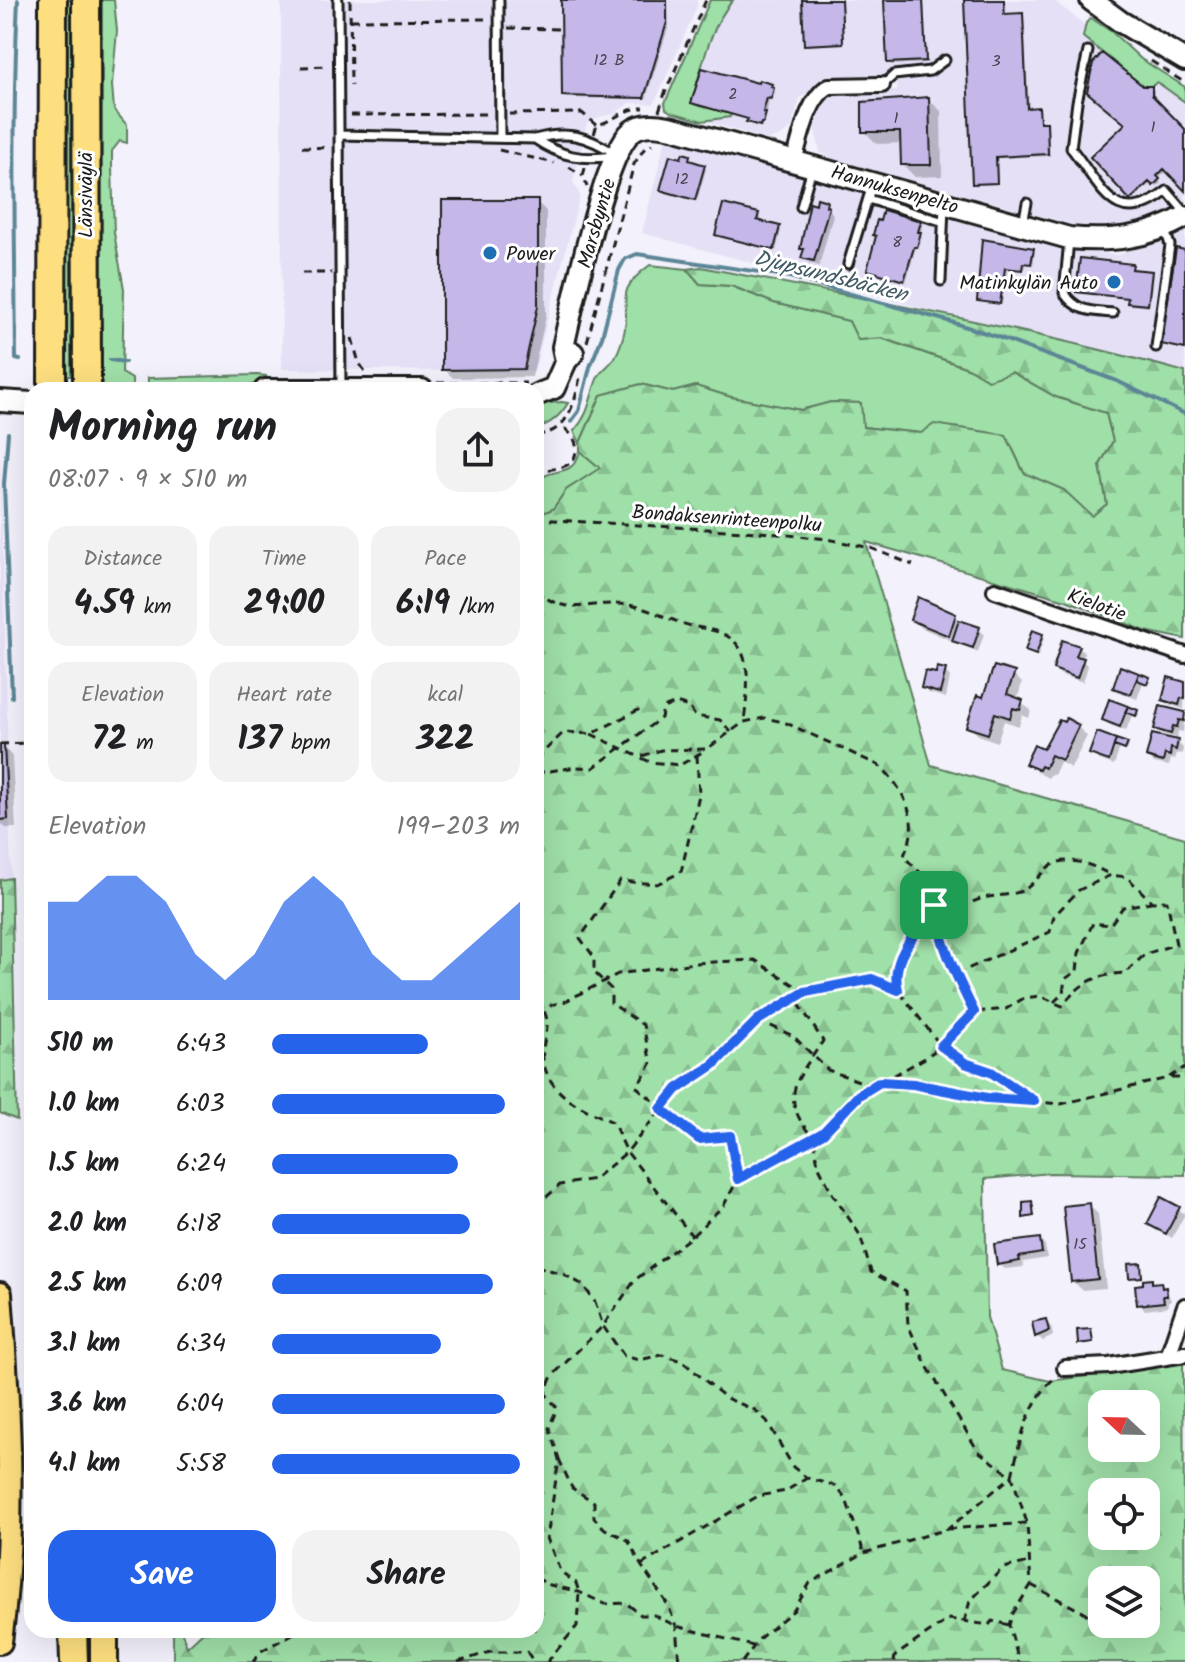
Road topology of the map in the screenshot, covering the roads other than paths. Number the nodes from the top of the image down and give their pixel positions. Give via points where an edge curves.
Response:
1 (53, 0) edge
2 (86, 0) edge
3 (338, 0) edge
4 (499, 0) edge
5 (1091, 0) edge
6 (1088, 51) dead end
7 (945, 60) dead end
8 (1185, 60) edge
9 (882, 85) joint
10 (339, 135) junction
11 (500, 136) junction
12 (535, 139) junction
13 (617, 155) junction
14 (803, 164) junction
15 (870, 191) junction
16 (1027, 203) dead end
17 (801, 207) dead end
18 (943, 212) junction
19 (1185, 215) edge
20 (1022, 225) junction
21 (1165, 228) junction
22 (1069, 238) junction
23 (848, 264) dead end
24 (941, 281) dead end
25 (1113, 313) dead end
26 (1156, 347) dead end
27 (52, 382) edge
28 (87, 382) edge
29 (341, 382) edge
30 (544, 388) edge
31 (0, 401) edge
32 (24, 402) edge
33 (995, 590) dead end
34 (1185, 655) edge
35 (0, 1294) edge
36 (1185, 1306) edge
37 (1185, 1354) edge
38 (1168, 1356) junction
39 (1065, 1368) road end
40 (73, 1638) edge
41 (104, 1638) edge
42 (0, 1642) edge
43 (74, 1662) edge
44 (104, 1662) edge

1 - 27 highway, Länsiväylä
2 - 28 highway, Länsiväylä
3 - 10 lane
4 - 11 lane
5 - 8 main road
6 - 19 lane via 1071,148 1120,206 1139,208 1167,191
7 - 9 lane via 930,71 894,75
9 - 14 street via 822,90 813,103
10 - 11 lane
10 - 29 lane
11 - 12 lane
12 - 13 lane via 553,152 587,160
12 - 13 lane via 557,133 593,140
13 - 14 main road, Hannuksenpelto via 631,132 660,118
13 - 30 main road, Marsbyntie via 613,205 574,363 554,388
14 - 15 main road, Hannuksenpelto
14 - 17 lane
15 - 18 main road, Hannuksenpelto
15 - 23 lane
16 - 20 lane
18 - 20 main road, Hannuksenpelto
18 - 24 lane
19 - 21 main road, Hannuksenpelto
20 - 22 main road, Hannuksenpelto
21 - 22 main road, Hannuksenpelto via 1115,240
21 - 26 lane via 1170,245
22 - 25 lane via 1064,293 1072,305
31 - 32 main road
33 - 34 street, Kielotie
35 - 42 main road via 11,1471
36 - 38 street
37 - 38 street
38 - 39 street
40 - 43 highway
41 - 44 highway

